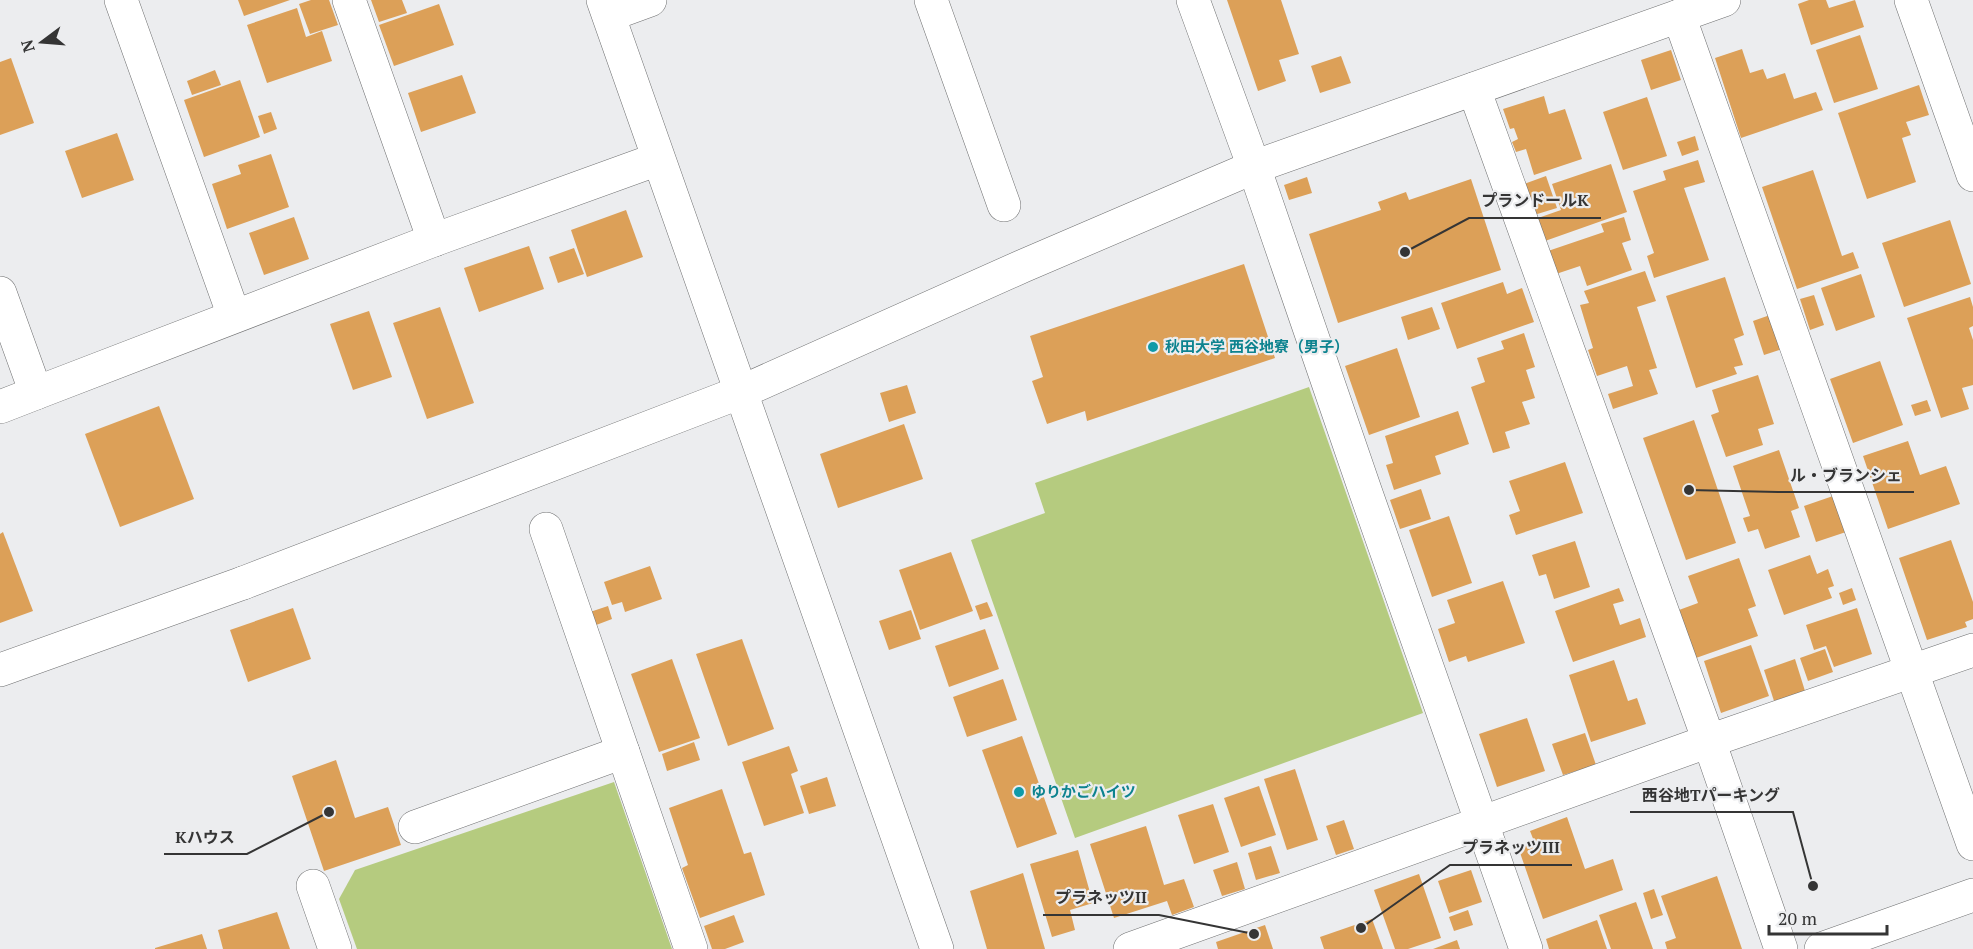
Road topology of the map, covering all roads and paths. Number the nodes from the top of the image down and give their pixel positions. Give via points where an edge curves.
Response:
1 (121, 0) edge
2 (349, 0) edge
3 (650, 0) edge
4 (931, 0) edge
5 (1193, 0) edge
6 (1724, 0) edge
7 (1911, 0) edge
8 (606, 7) edge
9 (1679, 16) junction
10 (1473, 89) junction
11 (658, 159) junction
12 (1254, 167) junction
13 (1973, 175) edge
14 (1004, 205) dead end
15 (434, 240) junction
16 (0, 293) edge
17 (234, 316) junction
18 (741, 392) junction
19 (36, 393) junction
20 (0, 406) edge
21 (546, 529) dead end
22 (1973, 650) edge
23 (0, 670) edge
24 (1911, 672) junction
25 (1709, 741) junction
26 (623, 753) junction
27 (1482, 822) junction
28 (415, 827) dead end
29 (1973, 844) edge
30 (313, 886) dead end
31 (1973, 896) edge
32 (1150, 946) edge
33 (335, 949) edge
34 (691, 949) edge
35 (937, 949) edge
36 (1526, 949) edge
37 (1781, 949) edge
38 (1821, 949) edge

1 - 17 street
2 - 15 street
3 - 8 street
4 - 14 street
5 - 12 street
6 - 9 street
7 - 13 street
8 - 11 street
9 - 10 street
9 - 24 street
10 - 12 street
10 - 25 street
11 - 15 street
11 - 18 street
12 - 18 street
12 - 27 street
15 - 17 street
16 - 19 street
17 - 19 street
18 - 23 street via 243,583
18 - 35 street
19 - 20 street
21 - 26 street
22 - 24 street
24 - 25 street
24 - 29 street
25 - 27 street
25 - 37 street
26 - 28 street
26 - 34 street
27 - 32 street
27 - 36 street
30 - 33 street
31 - 38 street

